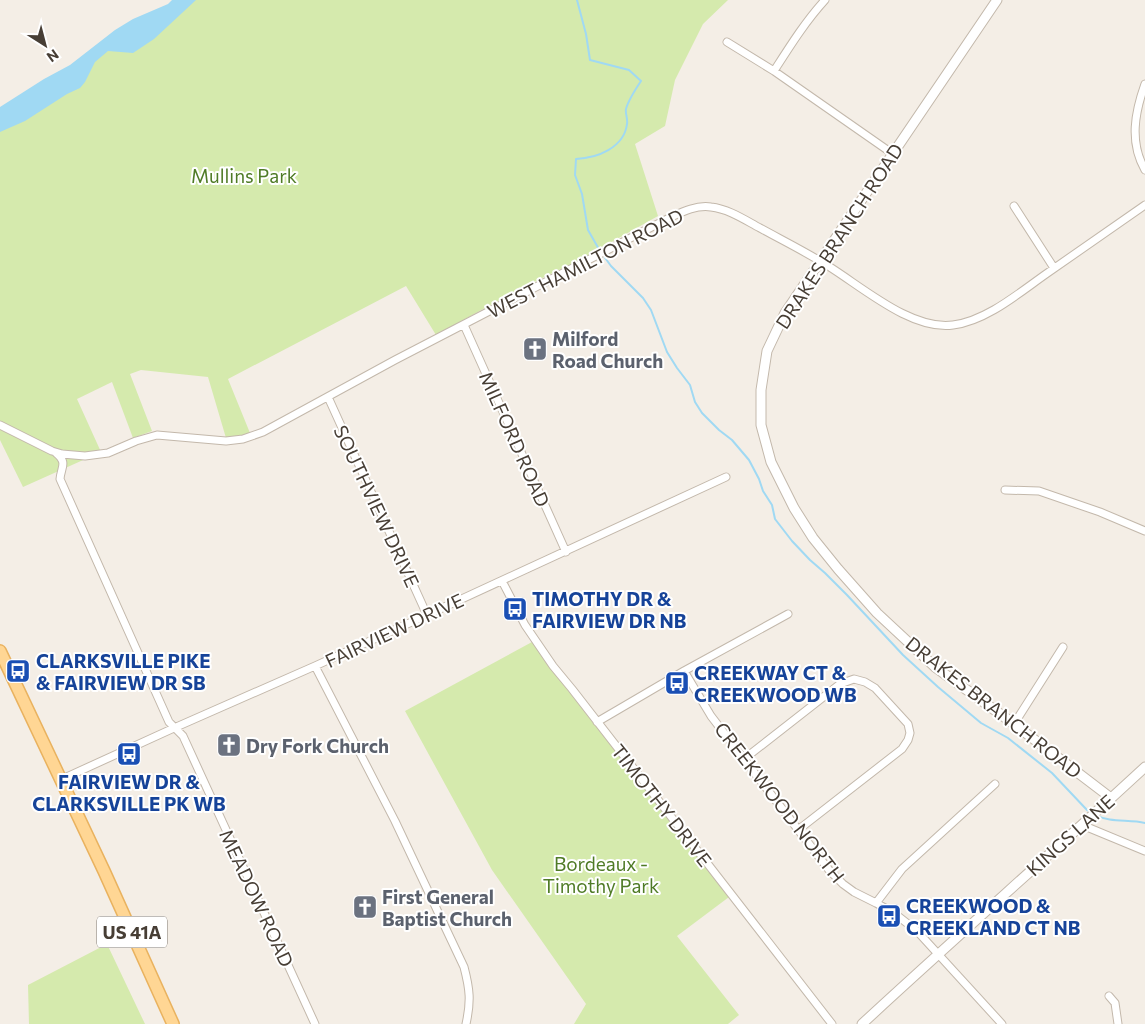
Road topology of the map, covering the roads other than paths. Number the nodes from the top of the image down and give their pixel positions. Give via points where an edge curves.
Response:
1 (825, 0) edge
2 (997, 0) edge
3 (727, 42) dead end
4 (774, 71) junction
5 (1145, 84) edge
6 (893, 154) junction
7 (1145, 170) edge
8 (1145, 205) edge
9 (1014, 206) dead end
10 (820, 261) junction
11 (1054, 268) junction
12 (464, 325) junction
13 (328, 396) junction
14 (0, 425) edge
15 (52, 451) junction
16 (726, 477) dead end
17 (1004, 490) dead end
18 (1145, 532) edge
19 (566, 552) junction
20 (502, 581) junction
21 (788, 614) dead end
22 (427, 615) junction
23 (1063, 647) dead end
24 (0, 651) edge
25 (315, 666) junction
26 (684, 671) junction
27 (597, 722) junction
28 (1014, 724) junction
29 (174, 728) junction
30 (744, 759) junction
31 (1145, 766) edge
32 (60, 780) junction
33 (995, 784) dead end
34 (1111, 798) junction
35 (1082, 825) junction
36 (798, 830) junction
37 (1145, 851) edge
38 (876, 902) junction
39 (938, 953) junction
40 (1109, 996) dead end
41 (173, 1024) edge
42 (315, 1024) edge
43 (466, 1024) edge
44 (832, 1024) edge
45 (862, 1024) edge
46 (1002, 1024) edge
47 (1118, 1024) edge

1 - 4 street via 796,36
2 - 6 street, DRAKES BRANCH ROAD
3 - 4 street
4 - 6 street
5 - 7 street via 1135,122 1136,143
6 - 10 street, DRAKES BRANCH ROAD
8 - 11 street, WEST HAMILTON ROAD
9 - 11 street
10 - 11 street, WEST HAMILTON ROAD via 896,310 934,325 970,321 1006,302
10 - 12 street, WEST HAMILTON ROAD via 720,208 697,208 678,214
10 - 28 street, DRAKES BRANCH ROAD via 785,313 767,351 761,390 761,425 771,462 813,538 877,613 935,667
12 - 13 street, WEST HAMILTON ROAD
12 - 19 street, MILFORD ROAD
13 - 15 street, WEST HAMILTON ROAD via 243,439 226,441 157,435 108,453 85,456
13 - 22 street, SOUTHVIEW DRIVE
14 - 15 street, WEST HAMILTON ROAD
15 - 29 street, MEADOW ROAD via 63,462 60,479
16 - 19 street, FAIRVIEW DRIVE
17 - 18 street via 1039,491
19 - 20 street, FAIRVIEW DRIVE
20 - 22 street, FAIRVIEW DRIVE
20 - 27 street, TIMOTHY DRIVE via 538,644
21 - 26 street
22 - 25 street, FAIRVIEW DRIVE
23 - 28 street
24 - 32 main road, US 41A
25 - 29 street, FAIRVIEW DRIVE
25 - 43 street via 395,821 464,967 470,1005
26 - 27 street
26 - 30 street, CREEKWOOD NORTH via 711,716
27 - 44 street, TIMOTHY DRIVE
28 - 34 street, DRAKES BRANCH ROAD
29 - 32 street, FAIRVIEW DRIVE
29 - 42 street, MEADOW ROAD via 183,736
30 - 36 street, CREEKWOOD NORTH
30 - 36 street via 840,684 854,679 875,688 908,724 910,733 902,749
31 - 34 street, KINGS LANE
32 - 41 main road, US 41A
33 - 38 street via 902,869
34 - 35 street, KINGS LANE
35 - 37 street
35 - 39 street, KINGS LANE
36 - 38 street, CREEKWOOD NORTH via 843,884
38 - 39 street, CREEKWOOD NORTH via 917,931
39 - 45 street, KINGS LANE
39 - 46 street, CREEKWOOD NORTH
40 - 47 street via 1115,1003

